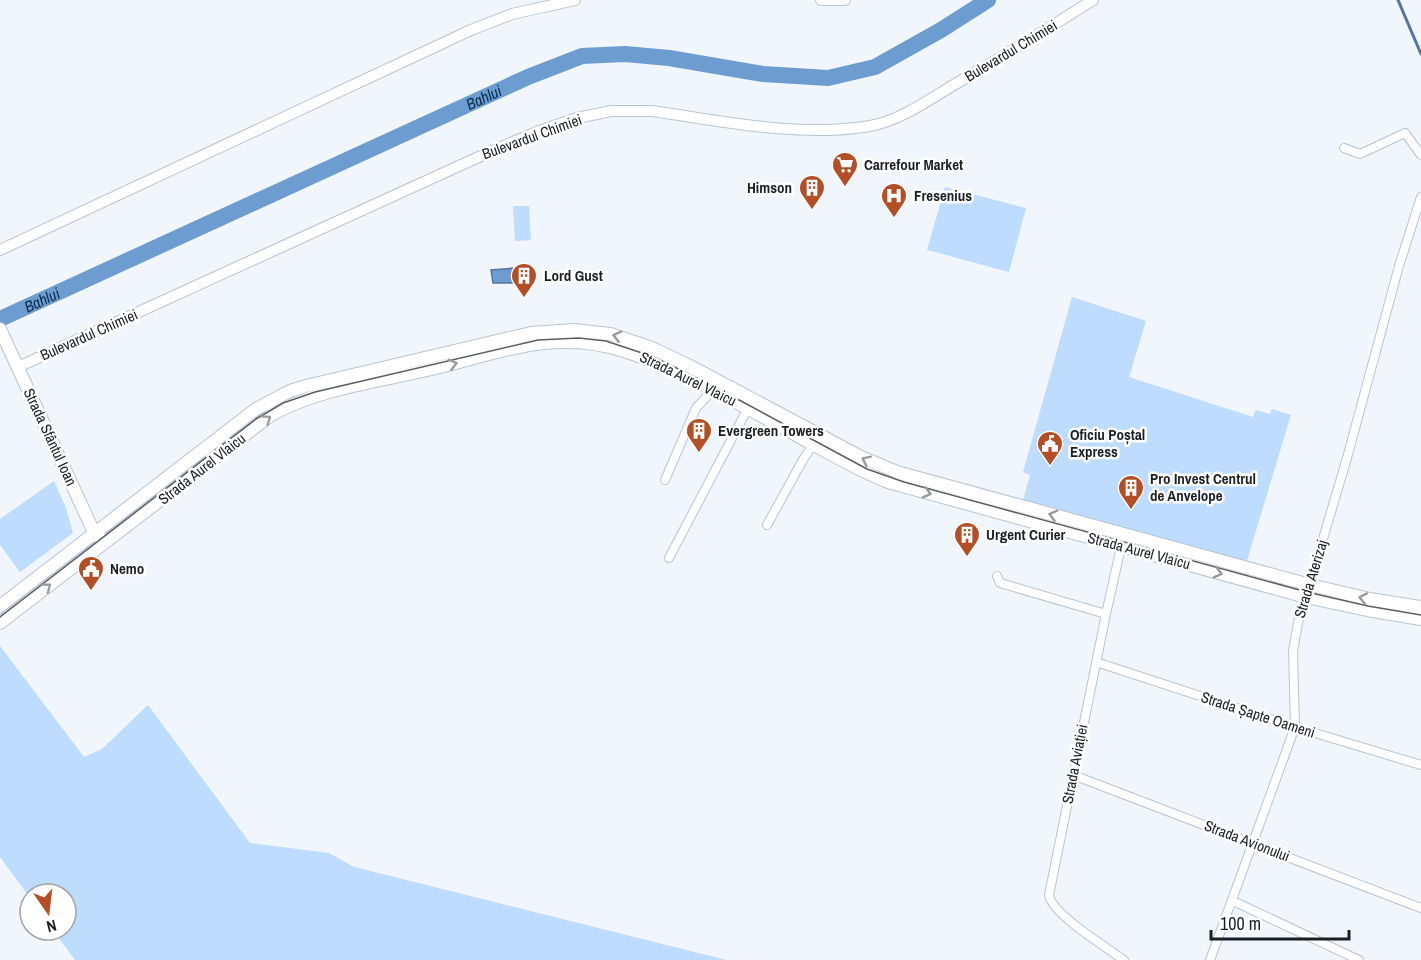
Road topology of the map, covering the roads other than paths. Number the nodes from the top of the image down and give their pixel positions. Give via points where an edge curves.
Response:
1 (575, 0) edge
2 (821, 0) edge
3 (845, 0) edge
4 (1093, 0) edge
5 (1344, 148) dead end
6 (1421, 155) edge
7 (1421, 197) edge
8 (0, 250) edge
9 (0, 329) edge
10 (18, 367) junction
11 (713, 390) junction
12 (750, 404) junction
13 (817, 440) junction
14 (665, 480) dead end
15 (767, 525) dead end
16 (96, 533) junction
17 (1123, 540) junction
18 (104, 544) junction
19 (669, 558) dead end
20 (997, 576) dead end
21 (1308, 591) junction
22 (0, 606) edge
23 (1421, 607) edge
24 (1106, 614) junction
25 (1421, 619) edge
26 (0, 623) edge
27 (1096, 662) junction
28 (1295, 727) junction
29 (1421, 765) edge
30 (1073, 775) junction
31 (1254, 844) junction
32 (1233, 901) junction
33 (1421, 908) edge
34 (1124, 960) edge
35 (1210, 960) edge
36 (1359, 960) edge

1 - 8 street via 512,14 471,30
2 - 3 street
4 - 10 street, Bulevardul Chimiei via 926,102 871,126 792,129 632,110 578,118 494,150
5 - 6 street via 1360,154 1405,133
7 - 21 street, Strada Aterizaj
9 - 10 main road, Strada Sfântul Ioan
10 - 16 main road, Strada Sfântul Ioan
11 - 12 main road, Strada Aurel Vlaicu
11 - 14 street via 696,408
18 -> 11 main road, Strada Aurel Vlaicu via 271,415 310,397 520,348 564,342 593,343 633,353
12 - 13 main road, Strada Aurel Vlaicu via 794,423
12 -> 16 main road, Strada Aurel Vlaicu via 692,367 632,340 574,330 531,333 281,395 256,409
12 - 19 street
13 - 15 street
13 - 17 main road, Strada Aurel Vlaicu via 860,470 888,482
16 - 18 main road, Strada Sfântul Ioan
16 - 22 main road, Strada Aurel Vlaicu
17 - 21 main road, Strada Aurel Vlaicu
17 - 24 street, Strada Aviației
26 -> 18 main road, Strada Aurel Vlaicu
20 - 24 street via 1000,583
23 -> 21 main road, Strada Aurel Vlaicu
21 - 25 main road, Strada Aurel Vlaicu via 1357,608
21 - 28 street, Strada Aterizaj via 1293,651
24 - 27 street, Strada Aviației
27 - 28 street, Strada Șapte Oameni
27 - 30 street, Strada Aviației
28 - 29 street, Strada Șapte Oameni
28 - 31 street, Strada Aterizaj
30 - 31 street, Strada Avionului
30 - 34 street, Strada Aviației via 1050,902
31 - 32 street, Strada Aterizaj
31 - 33 street, Strada Avionului
32 - 35 street, Strada Aterizaj
32 - 36 street

